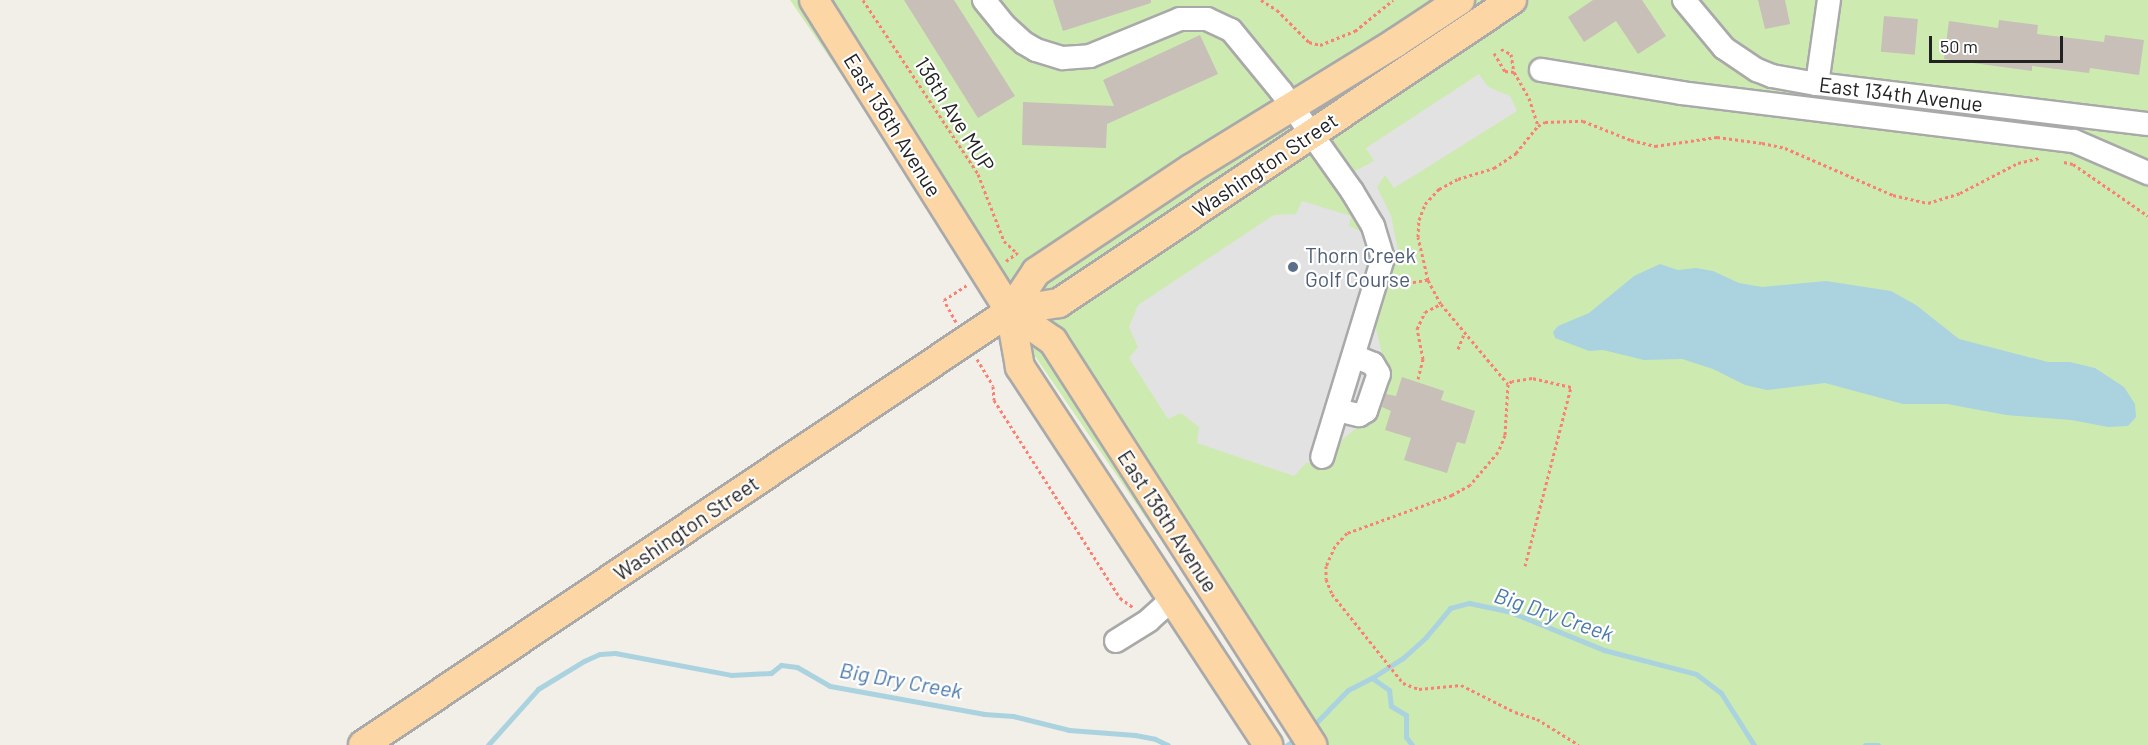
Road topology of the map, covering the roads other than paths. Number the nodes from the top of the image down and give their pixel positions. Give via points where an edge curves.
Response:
1 (814, 0) edge
2 (984, 0) edge
3 (1460, 0) edge
4 (1512, 0) edge
5 (1684, 0) edge
6 (1829, 0) edge
7 (1541, 70) dead end
8 (1817, 84) junction
9 (1292, 106) junction
10 (2148, 124) edge
11 (1313, 134) junction
12 (2148, 173) edge
13 (1010, 310) junction
14 (1322, 458) dead end
15 (1172, 599) junction
16 (1116, 642) dead end
17 (363, 745) edge
18 (1268, 745) edge
19 (1312, 745) edge

1 - 13 main road, East 136th Avenue
2 - 9 street via 1024,43 1036,51 1063,58 1090,57 1180,19 1207,19 1232,30
3 - 9 main road, Washington Street
4 - 11 main road, Washington Street
5 - 8 street, East 134th Avenue via 1711,35 1735,57 1772,76
6 - 8 street
7 - 12 street via 1681,93 2074,141
8 - 10 street, East 134th Avenue
9 - 11 street
9 - 13 main road, Washington Street via 1036,272
11 - 13 main road, Washington Street via 1059,303
11 - 14 street via 1352,191 1380,241 1383,258
13 - 15 main road, East 136th Avenue via 1020,367
13 - 17 main road, Washington Street
13 - 19 main road, East 136th Avenue via 1053,341
15 - 16 street
15 - 18 main road, East 136th Avenue

